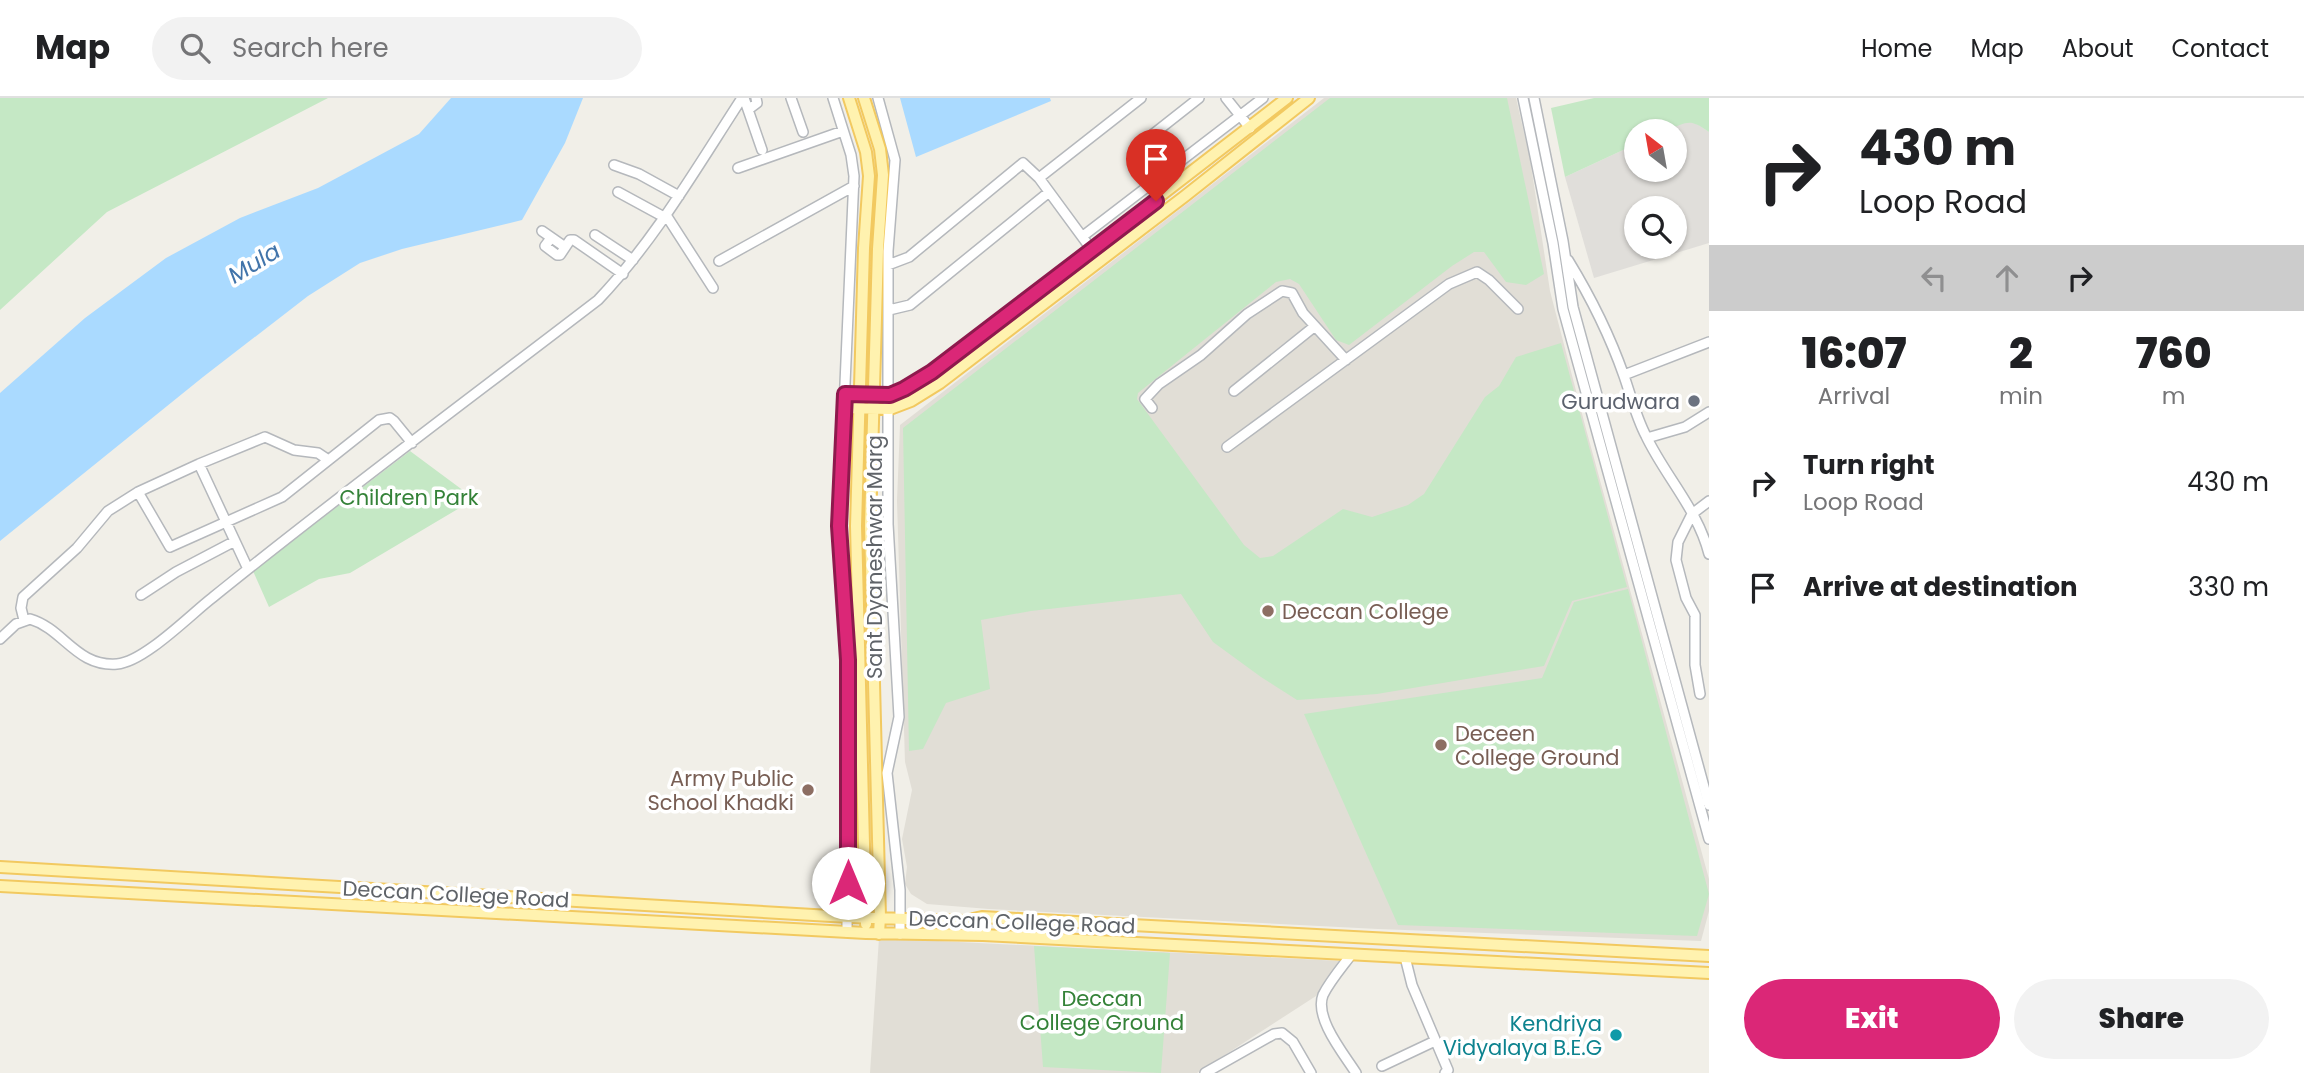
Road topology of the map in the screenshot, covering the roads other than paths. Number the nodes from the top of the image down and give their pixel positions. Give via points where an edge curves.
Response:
1 (743, 98) edge
2 (756, 98) edge
3 (791, 98) edge
4 (833, 98) edge
5 (849, 98) edge
6 (864, 98) edge
7 (878, 98) edge
8 (1141, 98) edge
9 (1199, 98) edge
10 (1226, 98) edge
11 (1263, 98) edge
12 (1287, 98) edge
13 (1309, 98) edge
14 (1523, 98) edge
15 (1534, 98) edge
16 (749, 109) junction
17 (1240, 116) junction
18 (1250, 128) junction
19 (843, 131) junction
20 (803, 132) dead end
21 (1152, 135) dead end
22 (762, 150) dead end
23 (614, 165) dead end
24 (738, 168) dead end
25 (1039, 178) junction
26 (854, 187) junction
27 (618, 192) dead end
28 (1049, 192) junction
29 (679, 196) junction
30 (665, 216) junction
31 (542, 231) dead end
32 (1556, 231) junction
33 (595, 235) dead end
34 (1083, 236) junction
35 (1093, 250) junction
36 (1565, 255) junction
37 (633, 260) junction
38 (719, 261) dead end
39 (1100, 261) junction
40 (888, 265) junction
41 (623, 274) junction
42 (713, 288) dead end
43 (1518, 309) dead end
44 (889, 310) junction
45 (1315, 326) junction
46 (1709, 342) edge
47 (1346, 360) junction
48 (1624, 375) junction
49 (1234, 391) dead end
50 (845, 394) junction
51 (861, 394) junction
52 (875, 395) junction
53 (890, 395) junction
54 (844, 408) junction
55 (1152, 408) dead end
56 (861, 409) junction
57 (874, 409) junction
58 (890, 409) junction
59 (1709, 412) edge
60 (1647, 438) junction
61 (412, 443) junction
62 (1227, 447) dead end
63 (327, 459) junction
64 (199, 464) junction
65 (138, 492) junction
66 (1709, 501) edge
67 (1692, 514) junction
68 (225, 523) junction
69 (234, 541) junction
70 (1709, 554) edge
71 (248, 569) junction
72 (141, 595) dead end
73 (24, 620) junction
74 (0, 639) edge
75 (1700, 694) dead end
76 (877, 752) junction
77 (889, 754) junction
78 (1709, 805) edge
79 (1709, 839) edge
80 (0, 867) edge
81 (0, 886) edge
82 (848, 917) junction
83 (866, 917) junction
84 (880, 917) junction
85 (900, 918) junction
86 (847, 932) junction
87 (866, 933) junction
88 (879, 934) junction
89 (900, 934) junction
90 (1351, 954) junction
91 (1709, 956) edge
92 (1405, 957) junction
93 (1709, 973) edge
94 (1435, 1041) junction
95 (1382, 1066) dead end
96 (1205, 1073) edge
97 (1311, 1073) edge
98 (1356, 1073) edge
99 (1445, 1073) edge

1 - 16 street
1 - 29 street
2 - 16 street via 757,103
3 - 20 street
4 - 19 street
5 - 51 main road, Sant Dyaneshwar Marg via 869,176
6 - 52 main road, Sant Dyaneshwar Marg via 883,176
7 - 40 street via 894,160
8 - 25 street
9 - 21 street
10 - 17 street
11 - 17 street
12 - 18 main road
13 - 39 main road
14 - 32 street
15 - 32 street
16 - 22 street
17 - 18 street
17 - 34 street
18 - 35 main road
19 - 24 street
19 - 26 street
23 - 29 street
25 - 28 street
25 - 40 street via 1027,165 1019,164 909,257
26 - 38 street
26 - 50 street
27 - 30 street
28 - 34 street
28 - 44 street via 911,305
29 - 30 street
30 - 37 street
30 - 42 street
31 - 41 street via 551,238 545,246 557,255 574,240
32 - 36 street
32 - 79 street via 1563,309
33 - 37 street
34 - 35 street
35 - 39 street
35 - 53 main road via 932,372
36 - 48 street
36 - 78 street via 1573,307
37 - 41 street
39 - 58 main road via 940,383
40 - 44 street
41 - 61 street via 598,300
43 - 47 street via 1477,272 1449,284
44 - 53 street
45 - 47 street
45 - 49 street
45 - 55 street via 1292,293 1282,291 1152,391 1145,399
46 - 48 street
47 - 62 street
48 - 60 street
50 - 51 main road
50 - 54 street
51 - 52 main road
51 - 56 main road, Sant Dyaneshwar Marg
52 - 53 main road
52 - 57 main road, Sant Dyaneshwar Marg
53 - 58 street
54 - 56 main road
54 - 82 street via 839,526 848,660
56 - 57 main road
56 - 83 main road, Sant Dyaneshwar Marg via 856,526
57 - 58 main road
57 - 76 main road, Sant Dyaneshwar Marg via 870,526
58 - 77 street via 888,524 899,717
59 - 60 street via 1685,426
60 - 67 street
61 - 63 street via 394,421 385,418
61 - 71 street
63 - 64 street via 265,437
63 - 68 street via 282,497
64 - 65 street
64 - 68 street
65 - 68 street via 170,547
65 - 73 street via 103,516 77,548 27,592 20,603
66 - 67 street
67 - 70 street
67 - 75 street via 1678,542 1676,560 1695,615
68 - 69 street
69 - 71 street
69 - 72 street
71 - 73 street via 144,653 125,663 86,658 37,621
73 - 74 street
76 - 77 main road
76 - 84 main road, Sant Dyaneshwar Marg
77 - 85 street
80 - 82 main road, Deccan College Road
81 - 86 main road, Deccan College Road
82 - 83 main road, Deccan College Road
82 - 86 street
83 - 84 main road, Deccan College Road
83 - 87 main road, Sant Dyaneshwar Marg
84 - 85 main road, Deccan College Road
84 - 88 main road, Sant Dyaneshwar Marg
85 - 89 street
85 - 91 main road, Deccan College Road via 964,921 982,917
86 - 87 main road, Deccan College Road
87 - 88 main road, Deccan College Road
88 - 89 main road, Deccan College Road
89 - 90 main road, Deccan College Road
90 - 92 main road, Deccan College Road
90 - 98 street via 1321,1005 1326,1025
92 - 93 main road, Deccan College Road
92 - 94 street
94 - 95 street
94 - 99 street via 1448,1070
96 - 97 street via 1282,1033 1293,1042

